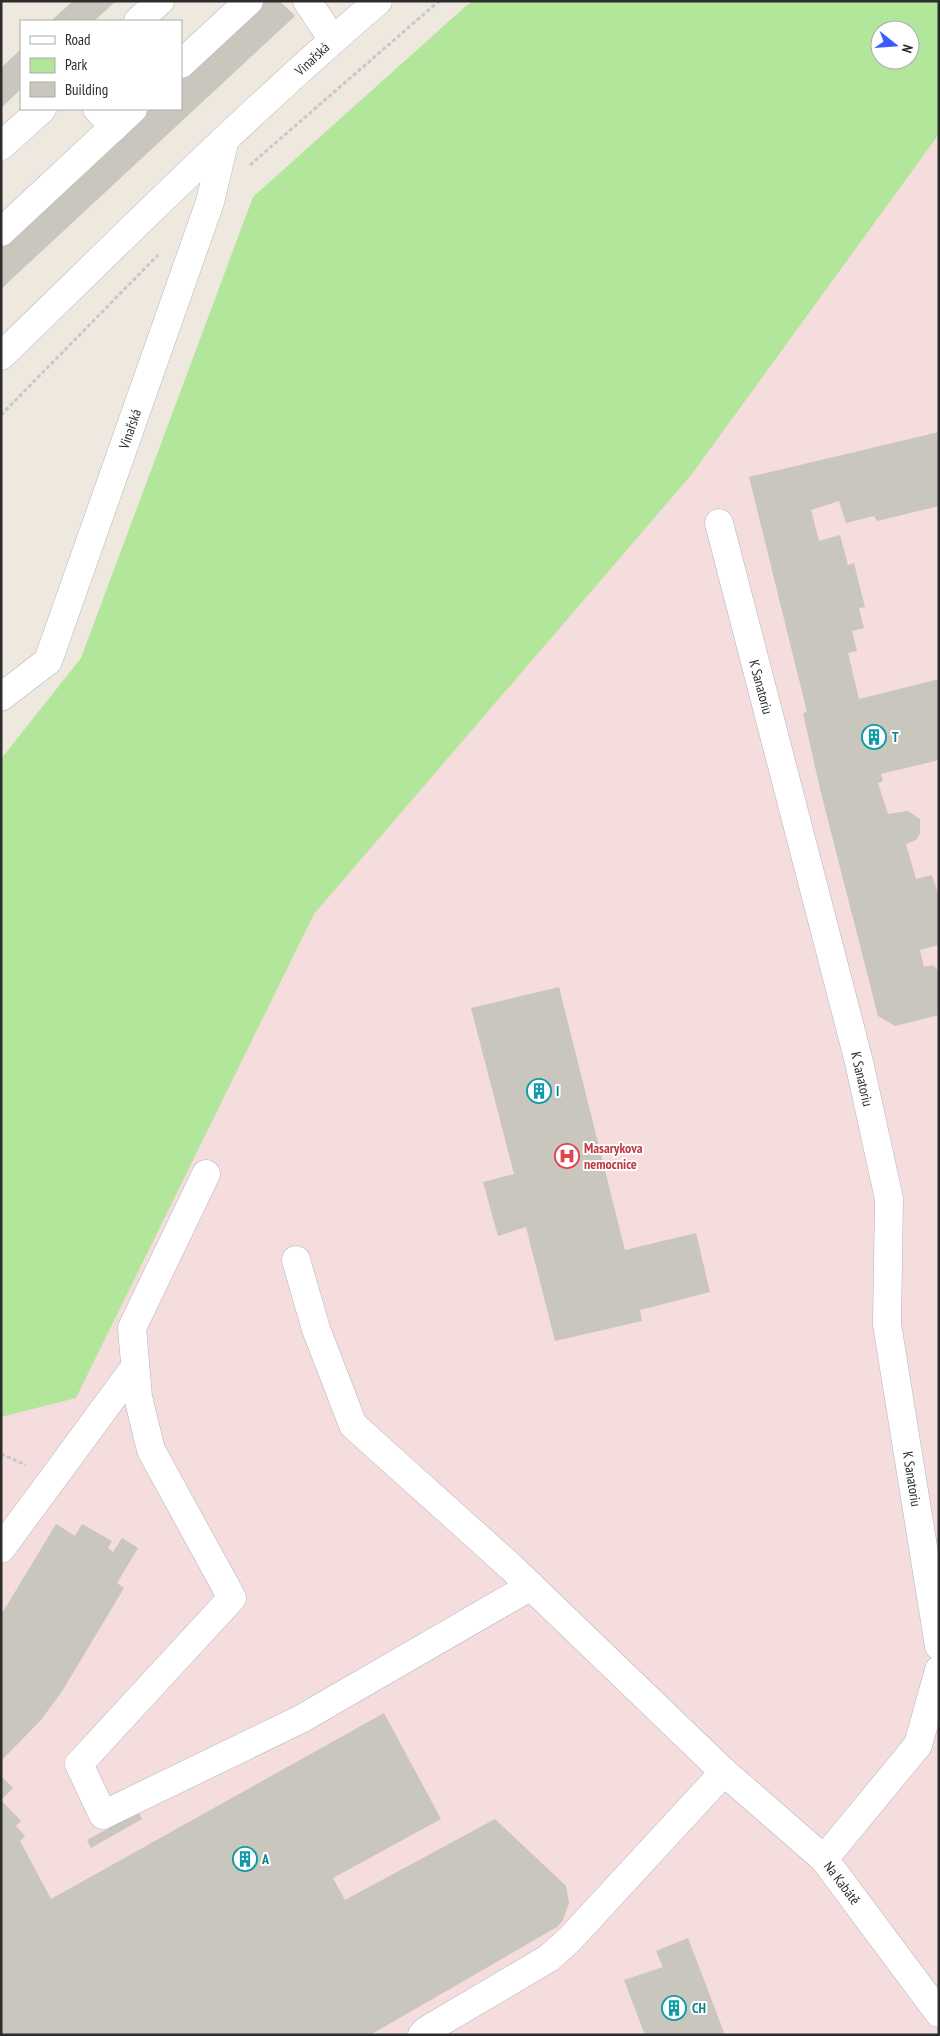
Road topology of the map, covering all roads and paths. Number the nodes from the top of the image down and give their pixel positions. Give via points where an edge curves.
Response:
1 (160, 1) edge
2 (249, 1) edge
3 (307, 1) edge
4 (378, 1) edge
5 (139, 20) edge
6 (333, 40) junction
7 (182, 63) edge
8 (41, 110) edge
9 (115, 115) edge
10 (225, 139) junction
11 (1, 146) edge
12 (1, 232) edge
13 (1, 356) edge
14 (719, 523) dead end
15 (1, 697) edge
16 (206, 1174) dead end
17 (296, 1260) dead end
18 (135, 1367) junction
19 (1, 1549) edge
20 (530, 1586) junction
21 (939, 1646) edge
22 (939, 1670) edge
23 (724, 1772) junction
24 (824, 1859) junction
25 (939, 2013) edge
26 (422, 2035) edge

1 - 5 street
2 - 7 street
3 - 6 street
4 - 6 street, Vinařská
6 - 10 street, Vinařská
8 - 11 street
9 - 12 street
10 - 13 street, Vinařská
10 - 15 street, Vinařská via 210,202 48,661
14 - 21 street, K Sanatoriu via 858,1062 889,1199 887,1324
16 - 18 street via 132,1328
17 - 20 street, Na Kabátě via 316,1329 353,1425
18 - 19 street
18 - 20 street via 138,1397 151,1450 232,1598 80,1764 103,1815 301,1719
20 - 23 street, Na Kabátě
22 - 24 street via 918,1745
23 - 24 street, Na Kabátě
23 - 26 street via 549,1958
24 - 25 street, Na Kabátě

